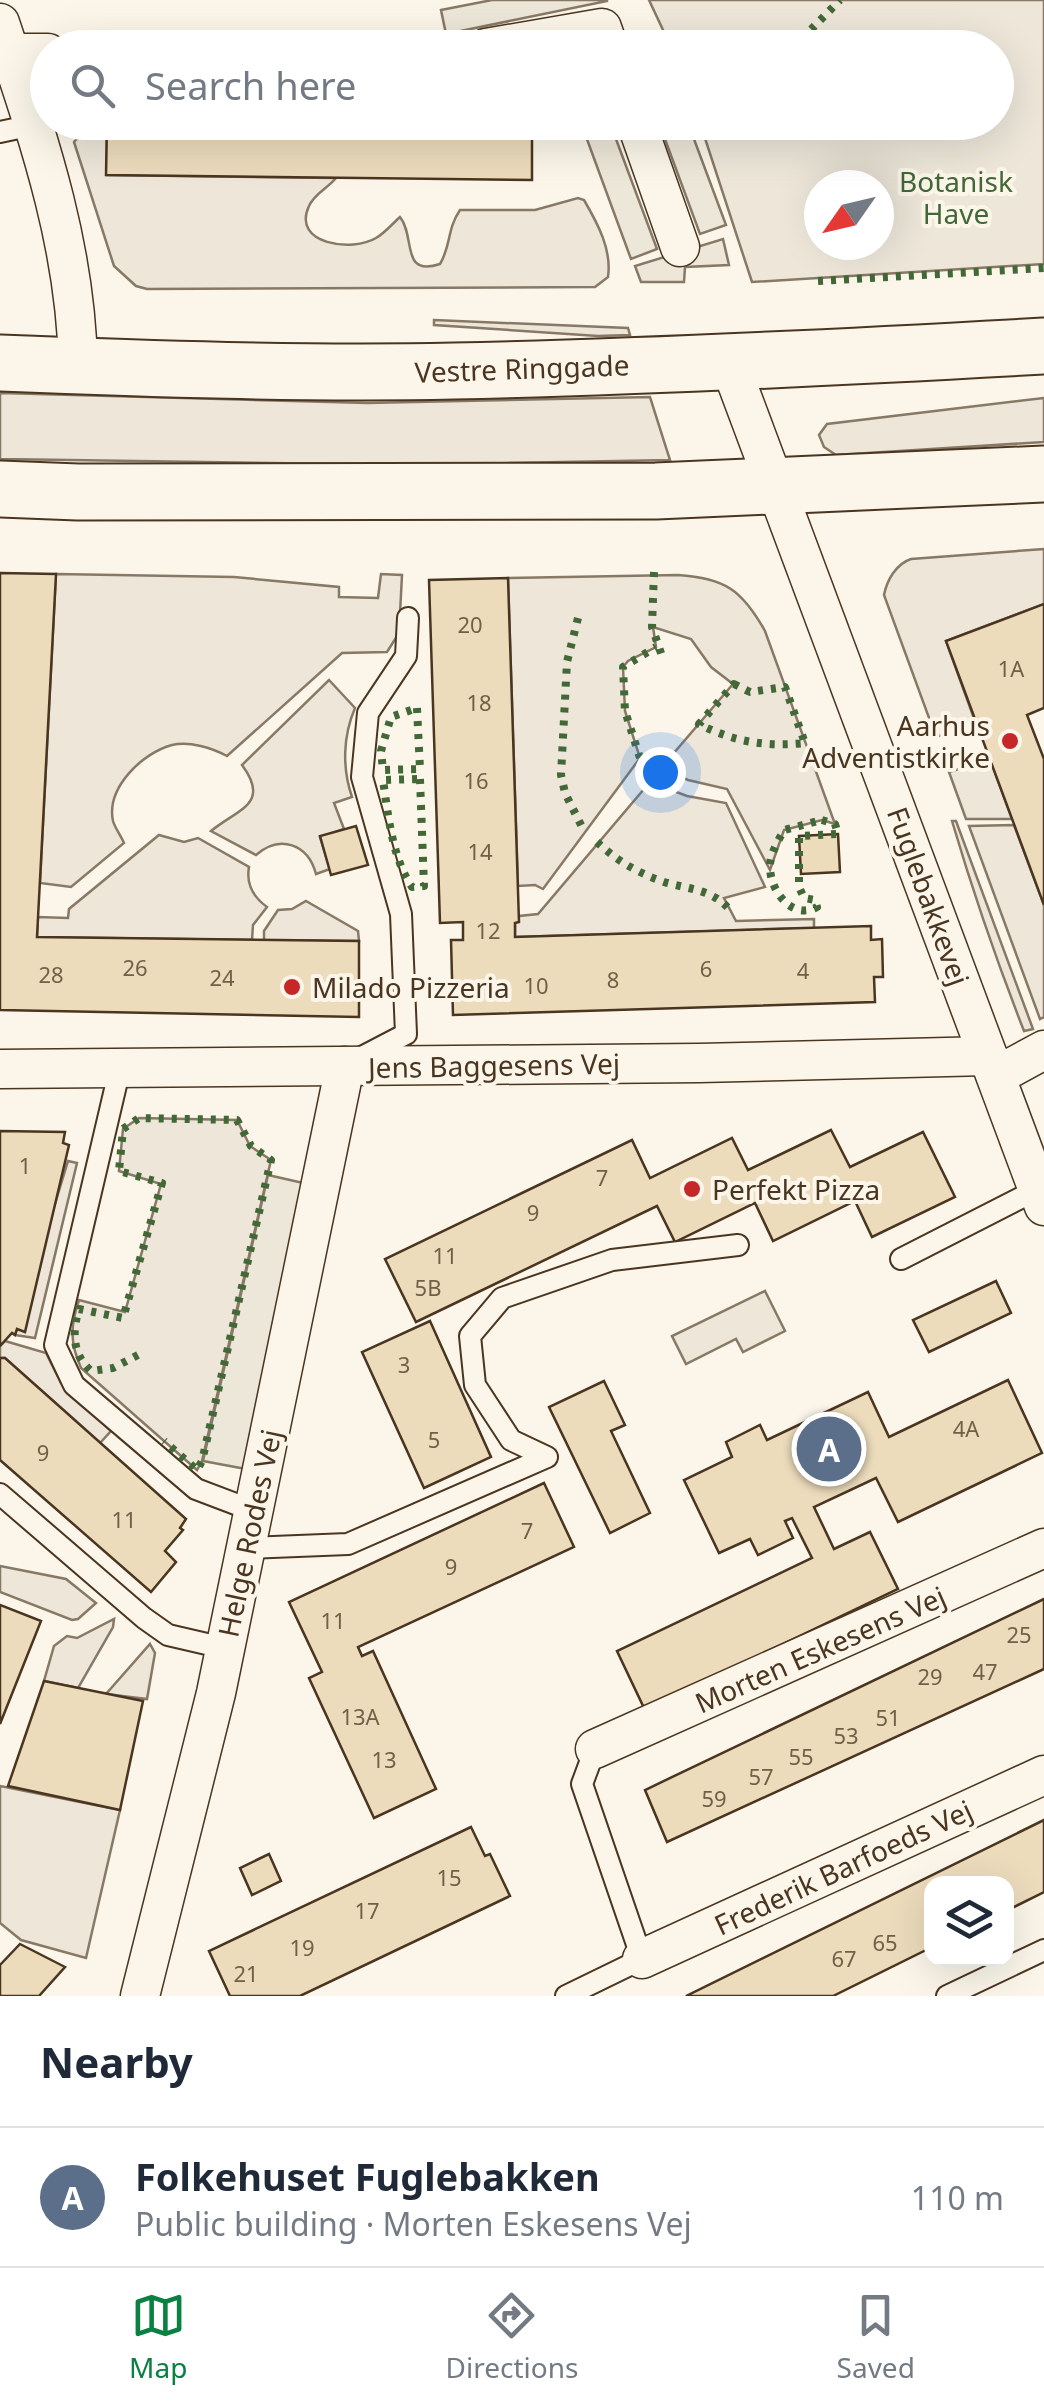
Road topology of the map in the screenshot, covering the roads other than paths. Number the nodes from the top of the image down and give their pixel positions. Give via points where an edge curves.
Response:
1 (5, 38) edge
2 (30, 47) edge
3 (16, 128) edge
4 (642, 140) edge
5 (680, 248) dead end
6 (1044, 346) edge
7 (729, 362) junction
8 (0, 363) edge
9 (78, 366) junction
10 (1044, 474) edge
11 (776, 488) junction
12 (0, 489) edge
13 (408, 618) dead end
14 (1044, 1050) edge
15 (345, 1066) junction
16 (992, 1066) junction
17 (120, 1068) junction
18 (0, 1069) edge
19 (1041, 1197) edge
20 (738, 1245) dead end
21 (901, 1259) dead end
22 (0, 1494) edge
23 (254, 1511) junction
24 (245, 1548) junction
25 (1044, 1548) edge
26 (224, 1648) junction
27 (596, 1749) joint
28 (1044, 1775) edge
29 (1044, 1950) edge
30 (642, 1959) junction
31 (140, 1996) edge
32 (566, 1996) edge
33 (947, 1996) edge

1 - 2 street
1 - 3 street
3 - 9 street via 72,271
4 - 5 street
6 - 7 main road, Vestre Ringgade
7 - 9 main road, Vestre Ringgade via 452,371
7 - 11 street, Fuglebakkevej
8 - 9 main road, Vestre Ringgade
10 - 11 main road
11 - 12 main road
11 - 16 street, Fuglebakkevej
13 - 15 lane via 406,656 368,713 362,777 401,914 406,1034
14 - 16 street
15 - 16 street, Jens Baggesens Vej
15 - 17 street, Jens Baggesens Vej
15 - 23 street, Helge Rodes Vej
16 - 19 street, Fuglebakkevej
17 - 18 street, Jens Baggesens Vej
17 - 23 lane via 55,1344 74,1385 196,1489
19 - 21 lane
20 - 24 lane via 612,1260 502,1298 470,1336 474,1384 511,1440 547,1458 348,1544
22 - 26 lane via 168,1635
23 - 24 street, Helge Rodes Vej
24 - 26 street, Helge Rodes Vej
25 - 27 street, Morten Eskesens Vej
26 - 31 street, Helge Rodes Vej
27 - 30 lane via 582,1784
28 - 30 street, Frederik Barfoeds Vej
29 - 33 lane
30 - 32 lane

